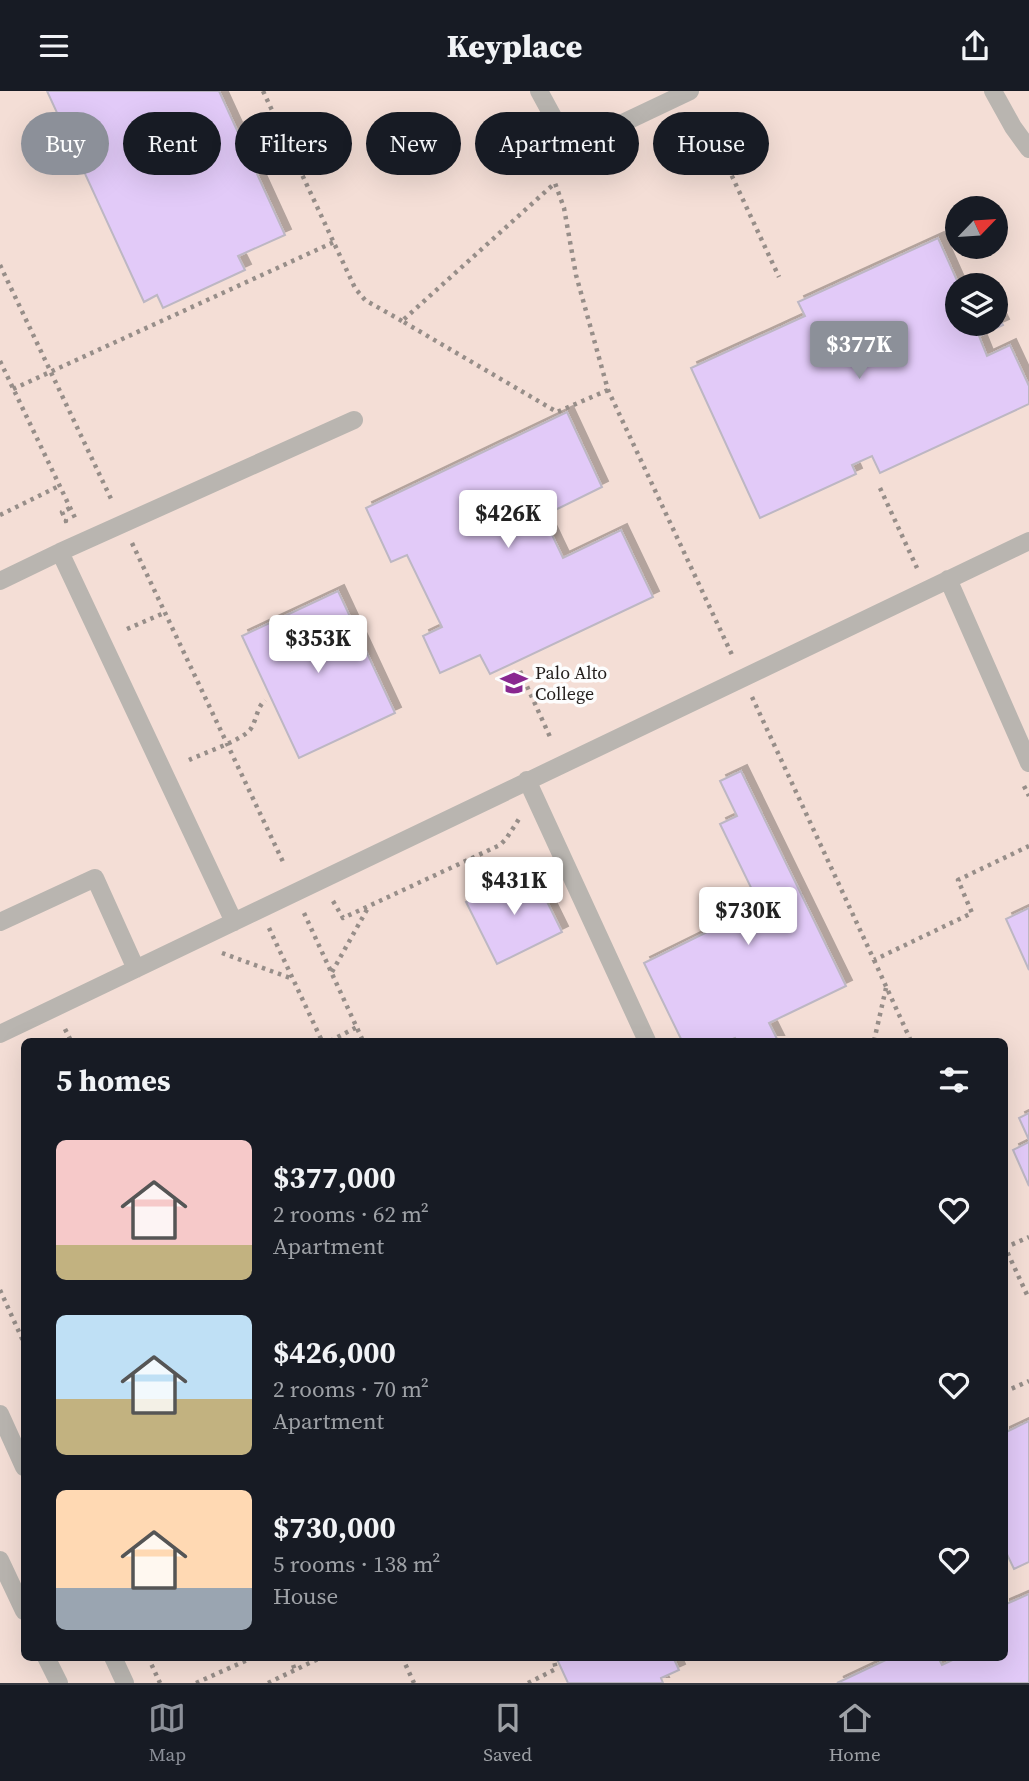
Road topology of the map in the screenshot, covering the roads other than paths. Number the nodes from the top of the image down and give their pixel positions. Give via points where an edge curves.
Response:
1 (538, 91) edge
2 (690, 91) edge
3 (993, 91) edge
4 (658, 98) edge
5 (1029, 149) edge
6 (354, 420) dead end
7 (1029, 541) edge
8 (60, 552) junction
9 (948, 579) junction
10 (0, 581) edge
11 (1022, 726) edge
12 (1029, 763) edge
13 (527, 780) junction
14 (0, 922) edge
15 (234, 922) junction
16 (136, 969) junction
17 (0, 1034) edge
18 (647, 1038) edge
19 (0, 1414) edge
20 (21, 1460) edge
21 (0, 1560) edge
22 (21, 1605) edge
23 (48, 1661) edge
24 (115, 1661) edge
25 (59, 1683) edge
26 (125, 1683) edge

1 - 4 lane via 570,148
2 - 4 lane
3 - 5 lane
6 - 8 lane
7 - 9 lane
8 - 10 lane
8 - 15 lane
9 - 11 lane
9 - 13 lane
11 - 12 lane
13 - 15 lane
13 - 18 lane
14 - 16 lane via 95,878
15 - 16 lane
16 - 17 lane
19 - 20 lane
21 - 22 lane
23 - 25 lane
24 - 26 lane

